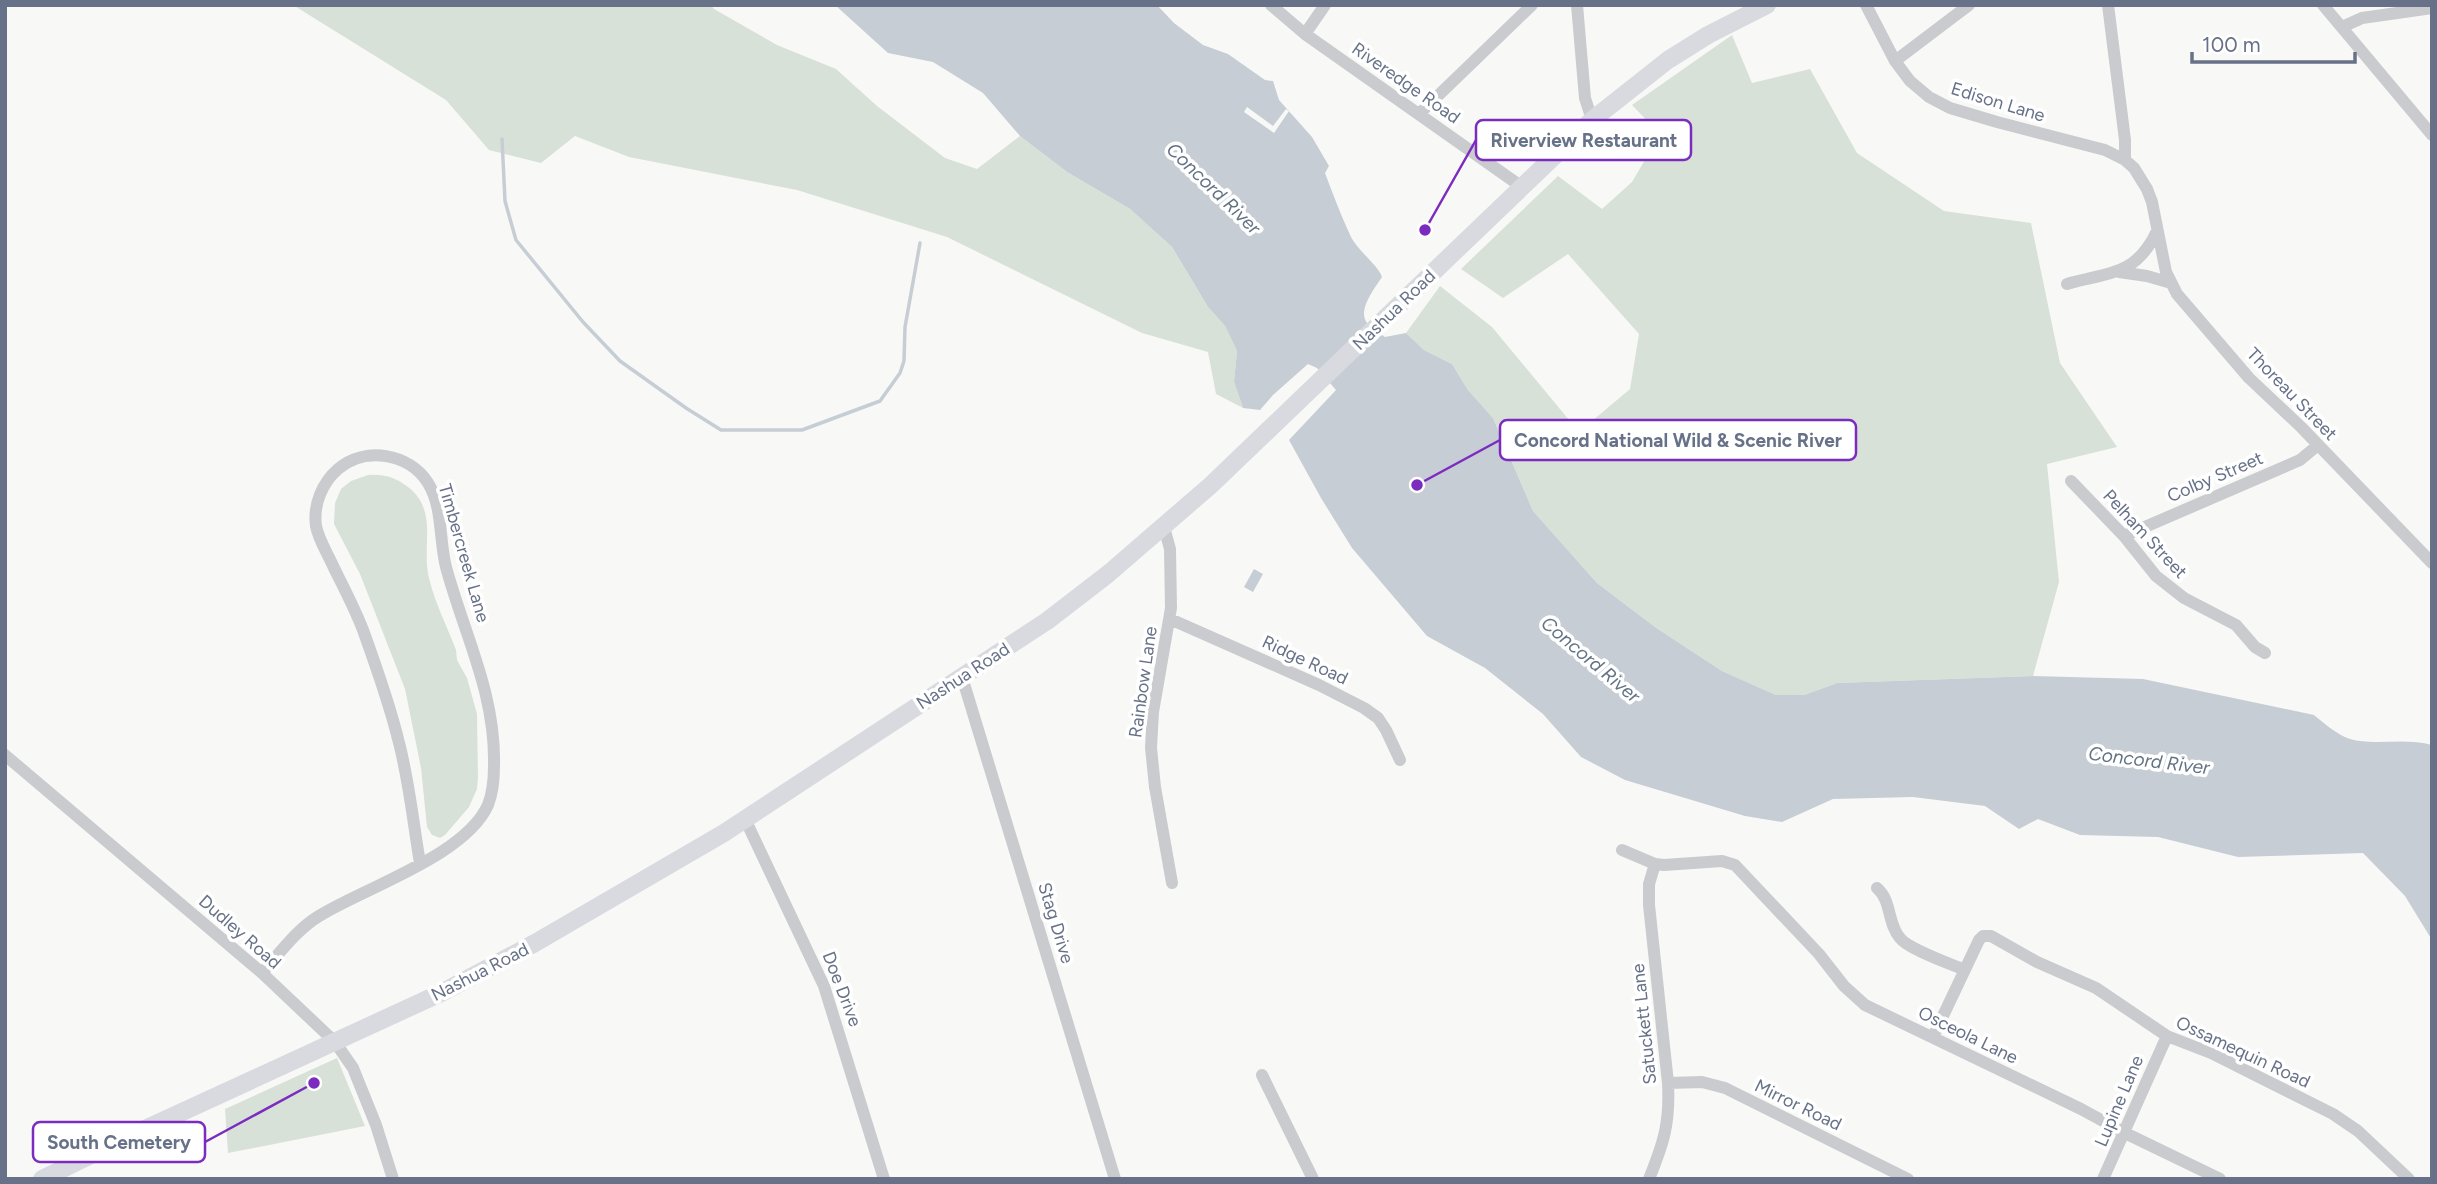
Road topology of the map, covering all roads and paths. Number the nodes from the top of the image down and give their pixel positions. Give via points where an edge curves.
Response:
1 (1271, 5) edge
2 (1325, 5) edge
3 (1532, 5) edge
4 (1577, 5) edge
5 (1767, 5) edge
6 (1866, 5) edge
7 (1969, 5) edge
8 (2108, 5) edge
9 (2323, 5) edge
10 (2432, 8) edge
11 (2342, 27) junction
12 (1305, 34) junction
13 (1895, 61) junction
14 (1419, 114) junction
15 (1592, 120) junction
16 (2432, 135) edge
17 (2125, 160) junction
18 (1522, 187) junction
19 (2157, 231) junction
20 (2119, 272) junction
21 (2171, 283) junction
22 (2067, 284) dead end
23 (2318, 445) junction
24 (2071, 481) dead end
25 (1164, 527) junction
26 (2124, 537) junction
27 (2432, 563) edge
28 (1170, 619) junction
29 (2265, 653) dead end
30 (962, 677) junction
31 (5, 755) edge
32 (1400, 761) dead end
33 (745, 819) junction
34 (1622, 850) dead end
35 (420, 863) junction
36 (1655, 864) junction
37 (1172, 883) dead end
38 (1877, 888) dead end
39 (1965, 970) junction
40 (262, 973) junction
41 (2167, 1036) junction
42 (1933, 1037) junction
43 (335, 1042) junction
44 (1262, 1075) dead end
45 (1668, 1083) junction
46 (2125, 1133) junction
47 (42, 1179) edge
48 (393, 1179) edge
49 (884, 1179) edge
50 (1115, 1179) edge
51 (1313, 1179) edge
52 (1649, 1179) edge
53 (1908, 1179) edge
54 (2103, 1179) edge
55 (2220, 1179) edge
56 (2409, 1179) edge

1 - 12 street, Riveredge Road
2 - 12 street
3 - 14 street
4 - 15 street via 1585,99
5 - 15 main road, Nashua Road via 1668,60
6 - 13 street, Edison Lane
7 - 13 street
8 - 17 street
9 - 11 street
10 - 11 street via 2362,18
11 - 16 street
12 - 14 street, Riveredge Road
13 - 17 street, Edison Lane via 1919,90 1939,103 2094,146
14 - 18 street, Riveredge Road
15 - 18 main road, Nashua Road
17 - 19 street, Thoreau Street via 2147,189
18 - 25 main road, Nashua Road
19 - 20 street via 2145,251
19 - 21 street, Thoreau Street
20 - 21 street
20 - 22 street
21 - 23 street, Thoreau Street via 2249,378
23 - 26 street, Colby Street via 2300,460
23 - 27 street, Thoreau Street
24 - 26 street, Pelham Street
25 - 28 street, Rainbow Lane via 1170,549
25 - 30 main road, Nashua Road via 1047,621
26 - 29 street, Pelham Street via 2171,589 2236,625
28 - 32 street, Ridge Road via 1364,708 1378,718
28 - 37 street, Rainbow Lane via 1154,702 1151,748
30 - 33 main road, Nashua Road
30 - 50 street, Stag Drive
31 - 40 street, Dudley Road
33 - 43 main road, Nashua Road via 535,943
33 - 49 street, Doe Drive via 824,986
34 - 36 street
35 - 35 street, Timbercreek Lane via 466,835 487,807 494,782 493,732 484,682 446,567 433,494 422,476 406,463 387,456 366,456 346,463 324,485 316,526 359,620 395,727
35 - 40 street, Timbercreek Lane via 319,916 294,936
36 - 42 street, Osceola Lane via 1722,861 1735,865 1854,997
36 - 45 street, Satuckett Lane via 1649,905
38 - 39 street via 1884,895 1900,940
39 - 41 street, Ossamequin Road via 1979,940 1997,938 2084,982
39 - 42 street
40 - 43 street, Dudley Road
41 - 46 street, Lupine Lane
41 - 56 street, Ossamequin Road via 2333,1114
42 - 46 street, Osceola Lane
43 - 47 main road, Nashua Road
43 - 48 street, Dudley Road via 353,1068
44 - 51 street
45 - 52 street, Satuckett Lane via 1665,1136
45 - 53 street, Mirror Road via 1702,1082 1726,1088
46 - 54 street, Lupine Lane
46 - 55 street, Osceola Lane

